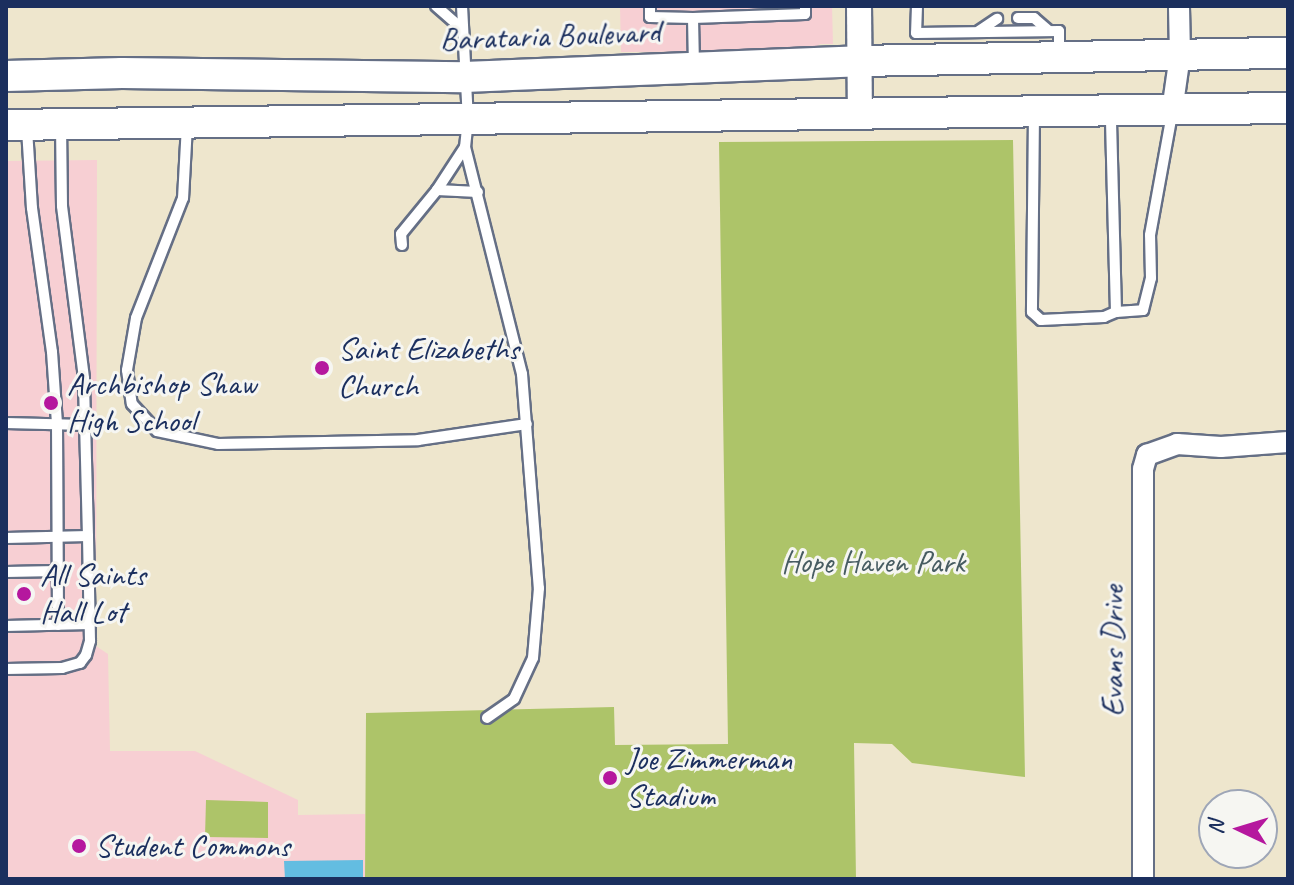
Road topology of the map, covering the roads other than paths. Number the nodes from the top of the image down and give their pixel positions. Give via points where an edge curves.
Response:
1 (436, 6) edge
2 (462, 6) edge
3 (805, 6) edge
4 (859, 6) edge
5 (917, 6) edge
6 (1179, 6) edge
7 (650, 12) edge
8 (693, 18) junction
9 (1018, 18) dead end
10 (997, 19) dead end
11 (461, 28) junction
12 (977, 32) junction
13 (1054, 44) junction
14 (1288, 53) edge
15 (1180, 55) junction
16 (859, 61) junction
17 (694, 67) junction
18 (6, 76) edge
19 (464, 77) junction
20 (1288, 108) edge
21 (1172, 111) junction
22 (860, 112) junction
23 (1034, 112) junction
24 (1111, 112) junction
25 (187, 123) junction
26 (61, 124) junction
27 (16, 125) edge
28 (466, 133) junction
29 (437, 190) junction
30 (478, 192) junction
31 (402, 245) dead end
32 (1116, 312) junction
33 (6, 423) edge
34 (57, 423) junction
35 (527, 424) junction
36 (85, 425) junction
37 (1288, 442) edge
38 (88, 536) junction
39 (57, 537) junction
40 (6, 538) edge
41 (57, 571) junction
42 (6, 572) edge
43 (90, 624) junction
44 (58, 625) junction
45 (6, 626) edge
46 (6, 669) edge
47 (487, 718) dead end
48 (1143, 879) edge

1 - 11 lane
2 - 11 lane
3 - 8 lane via 805,14
4 - 16 street
5 - 12 lane via 916,33
6 - 15 street
7 - 8 lane
8 - 17 lane
9 - 13 lane via 1034,18
10 - 12 lane
11 - 19 lane
12 - 13 lane
13 - 15 main road, Barataria Boulevard
13 - 16 main road, Barataria Boulevard
14 - 15 main road, Barataria Boulevard
15 - 21 street
16 - 17 main road, Barataria Boulevard
16 - 22 street
17 - 19 main road, Barataria Boulevard
18 - 19 main road, Barataria Boulevard
19 - 28 lane
20 - 21 main road
21 - 24 main road
21 - 32 lane via 1151,222 1151,278 1143,310
22 - 23 main road
22 - 28 main road
23 - 24 main road
23 - 32 lane via 1032,312 1041,320
24 - 32 lane
25 - 26 main road
25 - 28 main road
25 - 35 lane via 183,198 136,318 127,370 132,404 157,431 233,444 418,440
26 - 27 main road
26 - 36 lane via 62,206
27 - 34 lane via 52,352
28 - 29 lane
28 - 30 lane
29 - 30 lane
29 - 31 lane via 401,234
30 - 35 lane via 522,374
33 - 34 lane
34 - 36 lane
34 - 39 lane
35 - 47 lane via 539,588 533,658 514,699
36 - 38 lane
37 - 48 street, Evans Drive via 1177,444 1147,455
38 - 39 lane
38 - 43 lane
39 - 40 lane
39 - 41 lane
41 - 42 lane
41 - 44 lane
43 - 44 lane
43 - 46 lane via 90,641 80,663
44 - 45 lane

